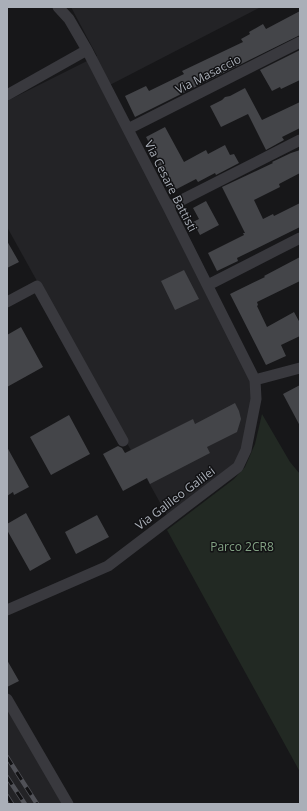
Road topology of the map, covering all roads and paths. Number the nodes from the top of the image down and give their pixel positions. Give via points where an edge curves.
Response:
1 (58, 7) edge
2 (300, 42) edge
3 (87, 50) junction
4 (7, 94) edge
5 (128, 129) junction
6 (300, 140) edge
7 (168, 207) junction
8 (300, 238) edge
9 (208, 285) junction
10 (7, 302) edge
11 (300, 368) edge
12 (255, 380) junction
13 (123, 441) dead end
14 (7, 610) edge
15 (7, 699) edge
16 (68, 804) edge

1 - 3 street, Via Cesare Battisti via 69,19
2 - 5 street, Via Masaccio
3 - 4 street
3 - 5 street, Via Cesare Battisti
5 - 7 street, Via Cesare Battisti
6 - 7 street
7 - 9 street, Via Cesare Battisti
8 - 9 street
9 - 12 street, Via Cesare Battisti
10 - 13 street via 37,286
11 - 12 street
12 - 14 street, Via Galileo Galilei via 255,406 246,450 238,467 108,566
15 - 16 street

